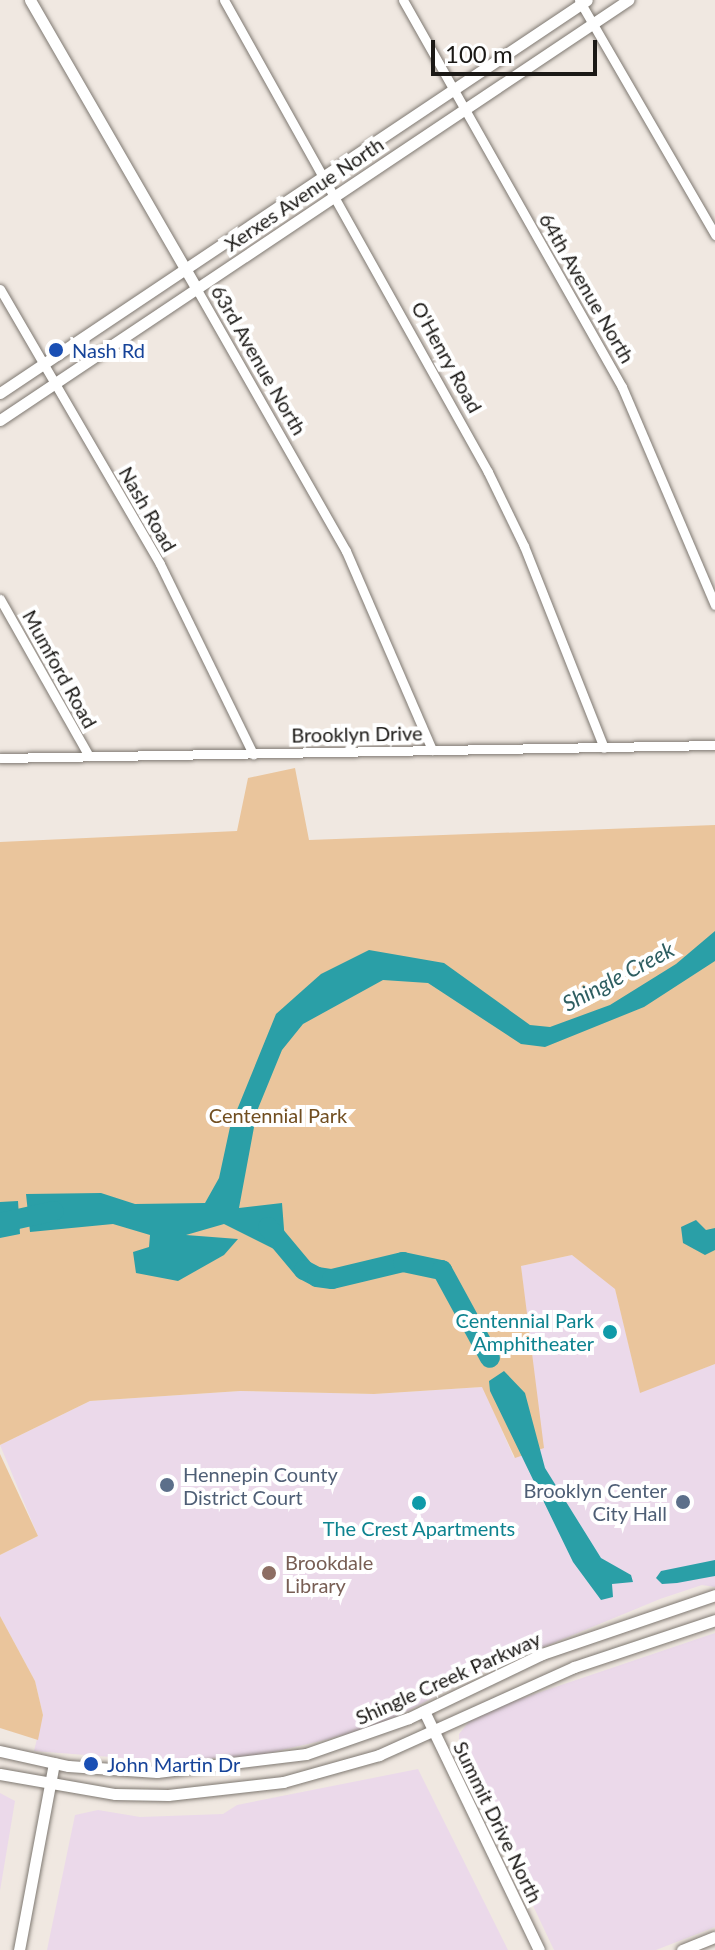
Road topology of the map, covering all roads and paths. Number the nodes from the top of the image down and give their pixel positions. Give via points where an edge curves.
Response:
1 (30, 0) edge
2 (224, 0) edge
3 (403, 0) edge
4 (628, 0) edge
5 (583, 1) edge
6 (593, 23) junction
7 (453, 90) junction
8 (464, 109) junction
9 (325, 176) junction
10 (336, 195) junction
11 (715, 235) edge
12 (185, 270) junction
13 (196, 288) junction
14 (0, 289) edge
15 (43, 364) junction
16 (55, 383) junction
17 (0, 393) edge
18 (0, 420) edge
19 (0, 599) edge
20 (715, 605) edge
21 (715, 745) edge
22 (604, 748) junction
23 (432, 750) junction
24 (253, 754) junction
25 (89, 756) junction
26 (0, 758) edge
27 (715, 1595) edge
28 (715, 1620) edge
29 (424, 1711) junction
30 (435, 1732) junction
31 (0, 1751) edge
32 (54, 1763) junction
33 (0, 1774) edge
34 (48, 1784) junction
35 (715, 1937) edge
36 (19, 1950) edge
37 (539, 1950) edge
38 (682, 1950) edge

1 - 12 street, 63rd Avenue North
2 - 9 street, O'Henry Road
3 - 7 street, 64th Avenue North
4 - 6 street, Xerxes Avenue North
5 - 6 street
5 - 7 street, Xerxes Avenue North
6 - 8 street, Xerxes Avenue North
6 - 11 street
7 - 8 street, 64th Avenue North
7 - 9 street, Xerxes Avenue North
8 - 10 street, Xerxes Avenue North
8 - 20 street, 64th Avenue North via 622,387
9 - 10 street, O'Henry Road
9 - 12 street, Xerxes Avenue North
10 - 13 street, Xerxes Avenue North
10 - 22 street, O'Henry Road via 512,521
12 - 13 street, 63rd Avenue North
12 - 15 street, Xerxes Avenue North
13 - 16 street, Xerxes Avenue North
13 - 23 street, 63rd Avenue North via 346,551
14 - 15 street, Nash Road
15 - 16 street, Nash Road
15 - 17 street, Xerxes Avenue North
16 - 18 street, Xerxes Avenue North
16 - 24 street, Nash Road via 182,606
19 - 25 street, Mumford Road
21 - 22 street, Brooklyn Drive
22 - 23 street, Brooklyn Drive
23 - 24 street, Brooklyn Drive
24 - 25 street, Brooklyn Drive
25 - 26 street, Brooklyn Drive
27 - 29 street, Shingle Creek Parkway via 542,1654
28 - 30 street, Shingle Creek Parkway via 574,1667
29 - 30 street, Summit Drive North
29 - 32 street, Shingle Creek Parkway via 332,1747 259,1764 157,1772
30 - 34 street, Shingle Creek Parkway via 328,1771 261,1786 168,1795
30 - 37 street, Summit Drive North
31 - 32 street, Shingle Creek Parkway
32 - 34 street
33 - 34 street, Shingle Creek Parkway
34 - 36 street
35 - 38 street

